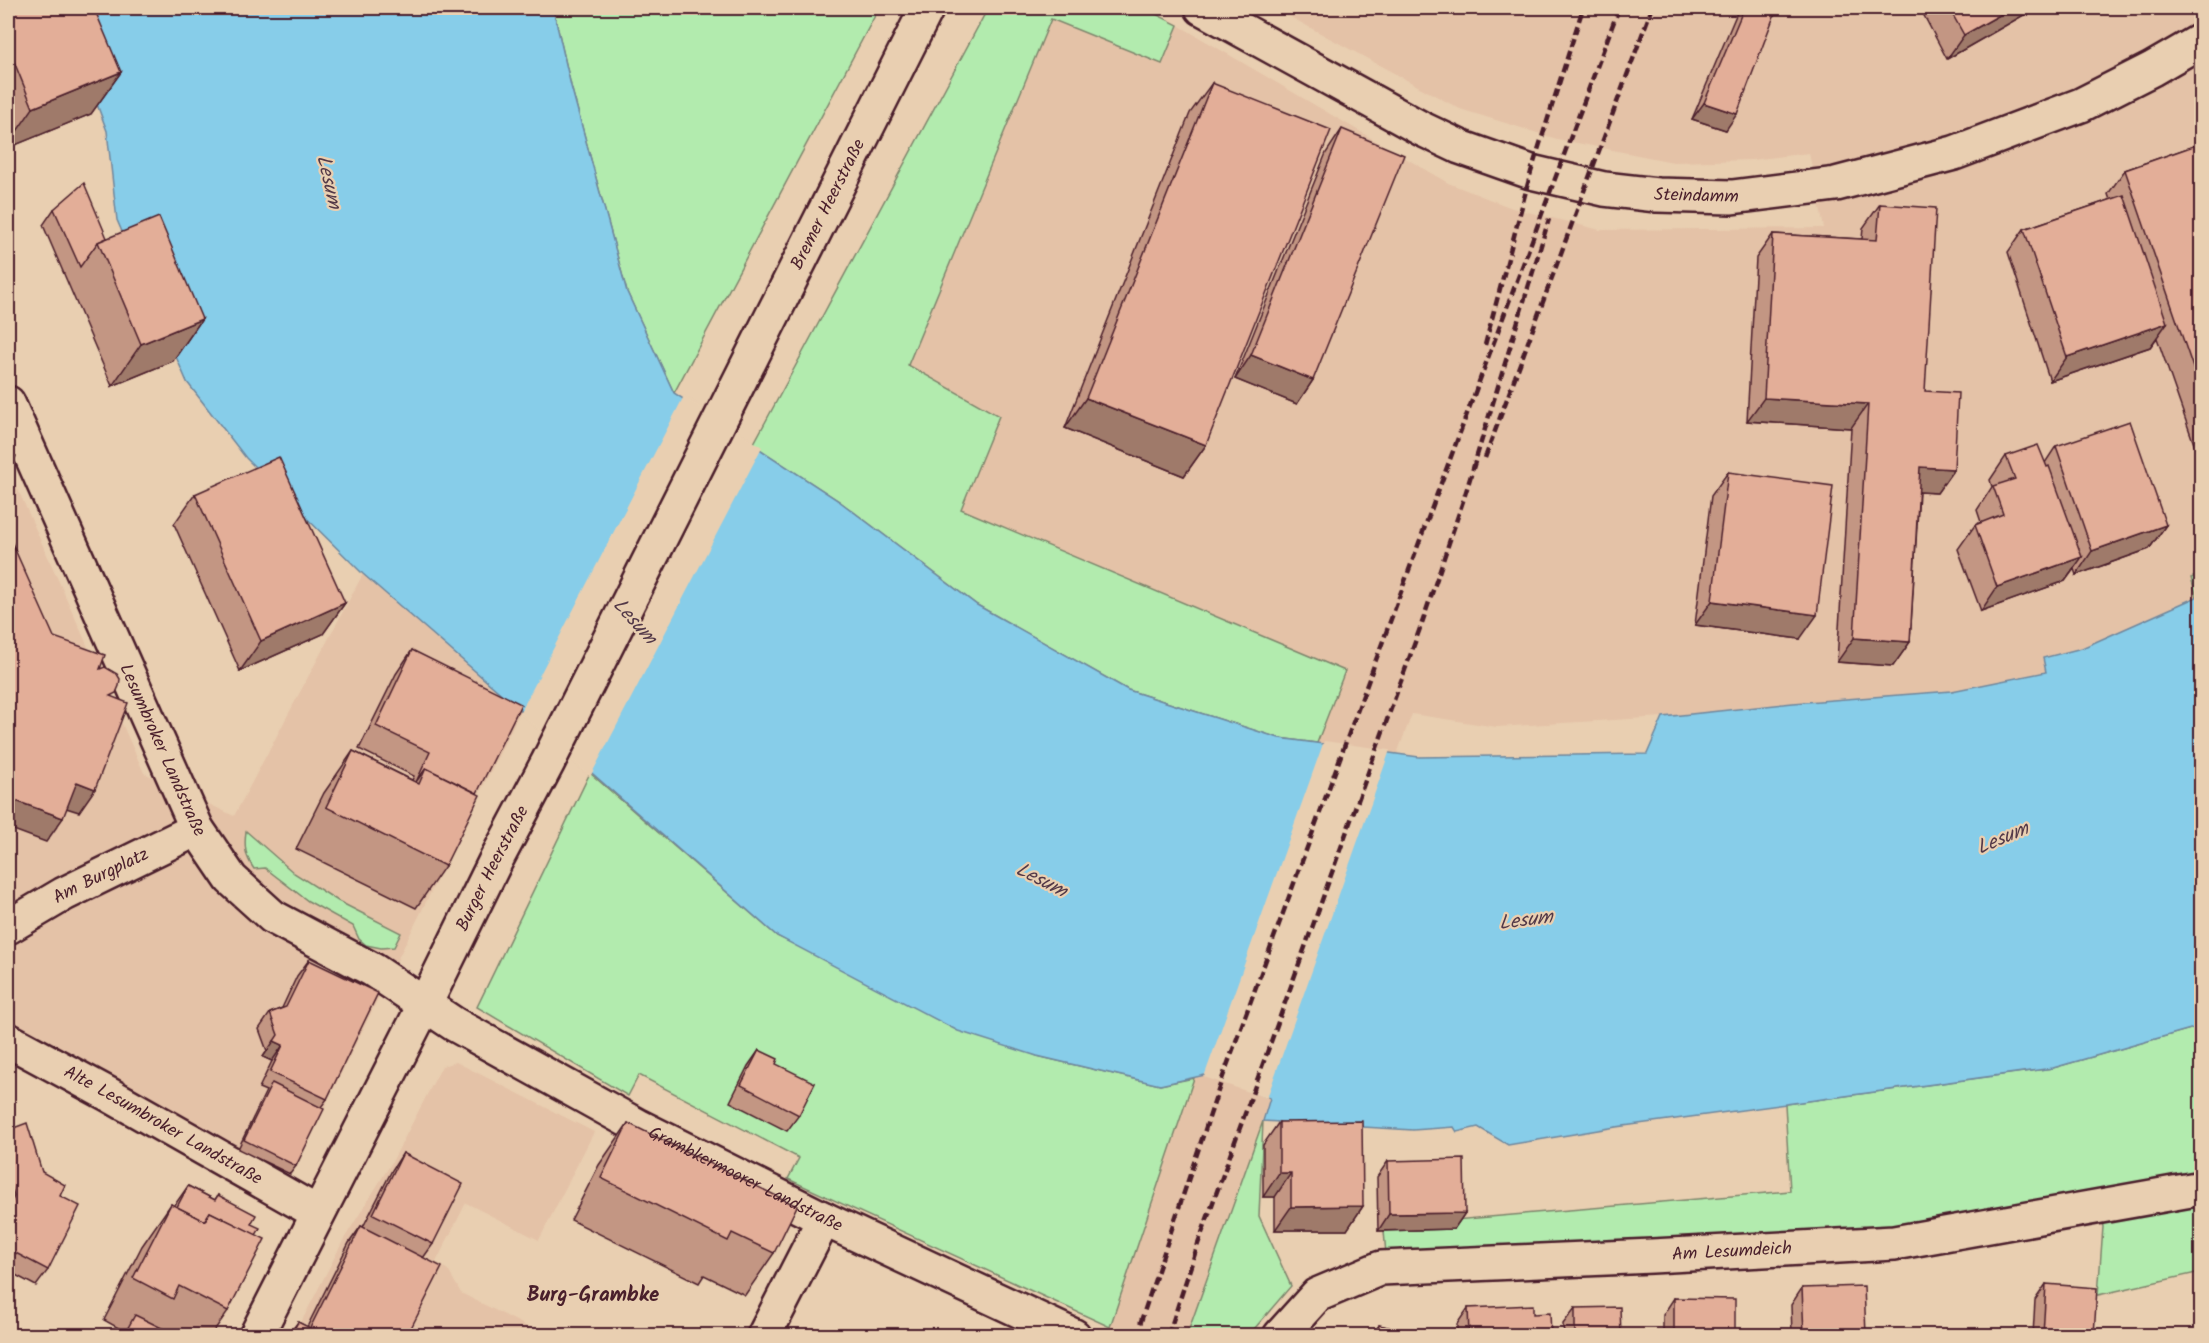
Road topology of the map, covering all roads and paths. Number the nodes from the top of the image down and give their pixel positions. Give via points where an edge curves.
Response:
1 (927, 8) edge
2 (1202, 8) edge
3 (2202, 40) edge
4 (729, 401) joint
5 (8, 403) edge
6 (197, 828) junction
7 (8, 927) edge
8 (426, 1004) junction
9 (8, 1040) edge
10 (2202, 1188) edge
11 (318, 1213) junction
12 (824, 1219) junction
13 (256, 1335) edge
14 (764, 1335) edge
15 (1074, 1335) edge
16 (1280, 1335) edge

1 - 4 street, Bremer Heerstraße
2 - 3 street, Steindamm via 1460,147 1532,172 1604,189 1710,197 1836,184 1954,153 2081,105
4 - 8 street, Burger Heerstraße
5 - 6 street, Lesumbroker Landstraße
6 - 7 street, Am Burgplatz via 64,894
6 - 8 street, Lesumbroker Landstraße via 231,879 273,917 373,970
8 - 11 street, Burger Heerstraße
8 - 12 street, Grambkermoorer Landstraße via 454,1024 638,1126
9 - 11 street, Alte Lesumbroker Landstraße
10 - 16 street, Am Lesumdeich via 1894,1243 1381,1268 1317,1295
11 - 13 street, Burger Heerstraße
12 - 14 street
12 - 15 street, Grambkermoorer Landstraße

